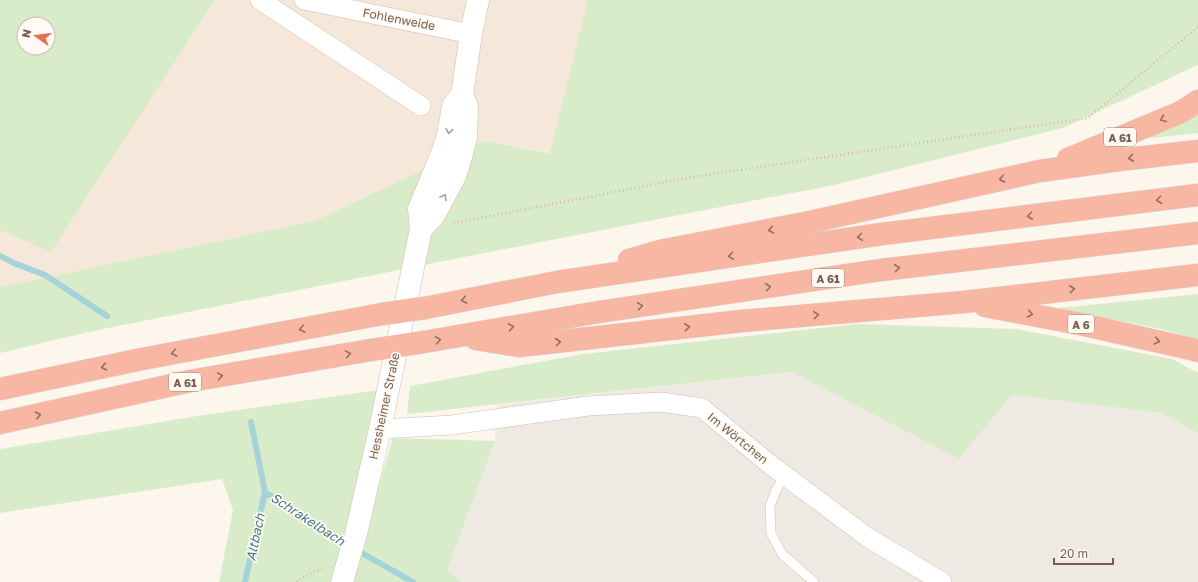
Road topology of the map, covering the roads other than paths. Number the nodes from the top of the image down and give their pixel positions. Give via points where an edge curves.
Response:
1 (260, 0) edge
2 (478, 0) edge
3 (309, 1) edge
4 (293, 22) junction
5 (471, 34) junction
6 (1198, 101) edge
7 (421, 106) dead end
8 (1198, 151) edge
9 (1040, 171) junction
10 (1198, 195) edge
11 (1198, 233) edge
12 (1198, 275) edge
13 (557, 282) junction
14 (964, 302) junction
15 (459, 336) junction
16 (1198, 351) edge
17 (0, 389) edge
18 (0, 423) edge
19 (380, 429) junction
20 (785, 475) junction
21 (342, 582) edge
22 (814, 582) edge
23 (942, 582) edge

1 - 4 street
2 - 5 street, Hessheimer Straße
3 - 4 street
3 - 5 street, Fohlenweide
4 - 7 street
5 - 19 street, Hessheimer Straße via 462,95 468,106 466,138 455,176 434,215 421,229
6 -> 9 highway, A 61 via 1181,112
8 -> 9 highway, A 61
9 -> 13 highway, A 61 via 810,222 660,251
10 -> 13 highway, A 61 via 882,234
15 -> 11 highway, A 61 via 599,312 881,270
14 -> 12 highway
13 -> 17 highway, A 61, bridge via 142,359
15 -> 14 highway via 519,346 742,321
14 -> 16 highway, A 6 via 1080,324
18 -> 15 highway, A 61, bridge via 190,381
19 - 20 street, Im Wörtchen via 452,425 588,406 661,402 702,408
19 - 21 street, Hessheimer Straße via 356,534
20 - 22 lane via 770,506 771,534 782,554
20 - 23 street, Im Wörtchen via 866,537

